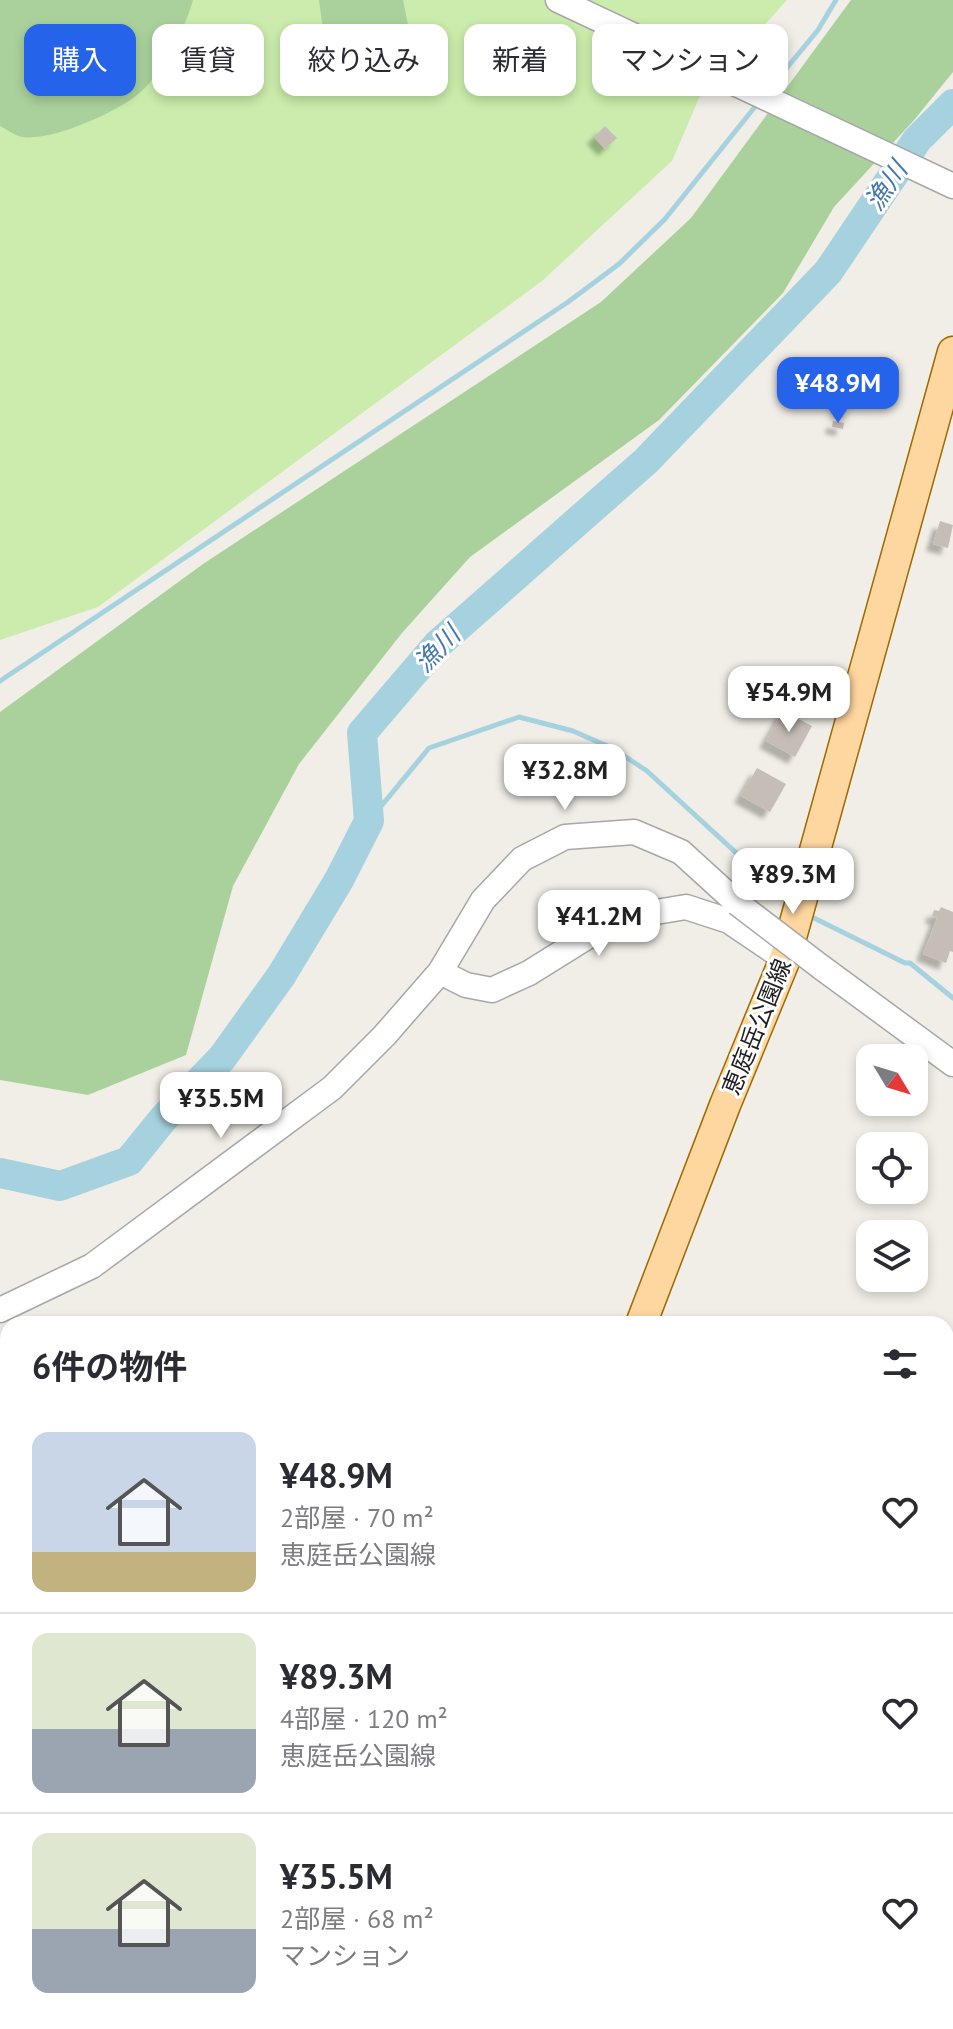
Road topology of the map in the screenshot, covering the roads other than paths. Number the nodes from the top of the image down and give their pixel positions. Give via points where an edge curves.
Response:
1 (558, 0) edge
2 (942, 181) edge
3 (953, 352) edge
4 (785, 959) junction
5 (440, 972) junction
6 (953, 1064) edge
7 (0, 1310) edge
8 (644, 1316) edge

1 - 2 street
3 - 4 main road, 恵庭岳公園線
4 - 5 street via 729,921 686,907 638,915 590,935 492,990
4 - 8 main road, 恵庭岳公園線
5 - 6 street, bridge via 483,900 522,859 565,837 634,832 681,852 737,903
5 - 7 street via 332,1088 92,1266

